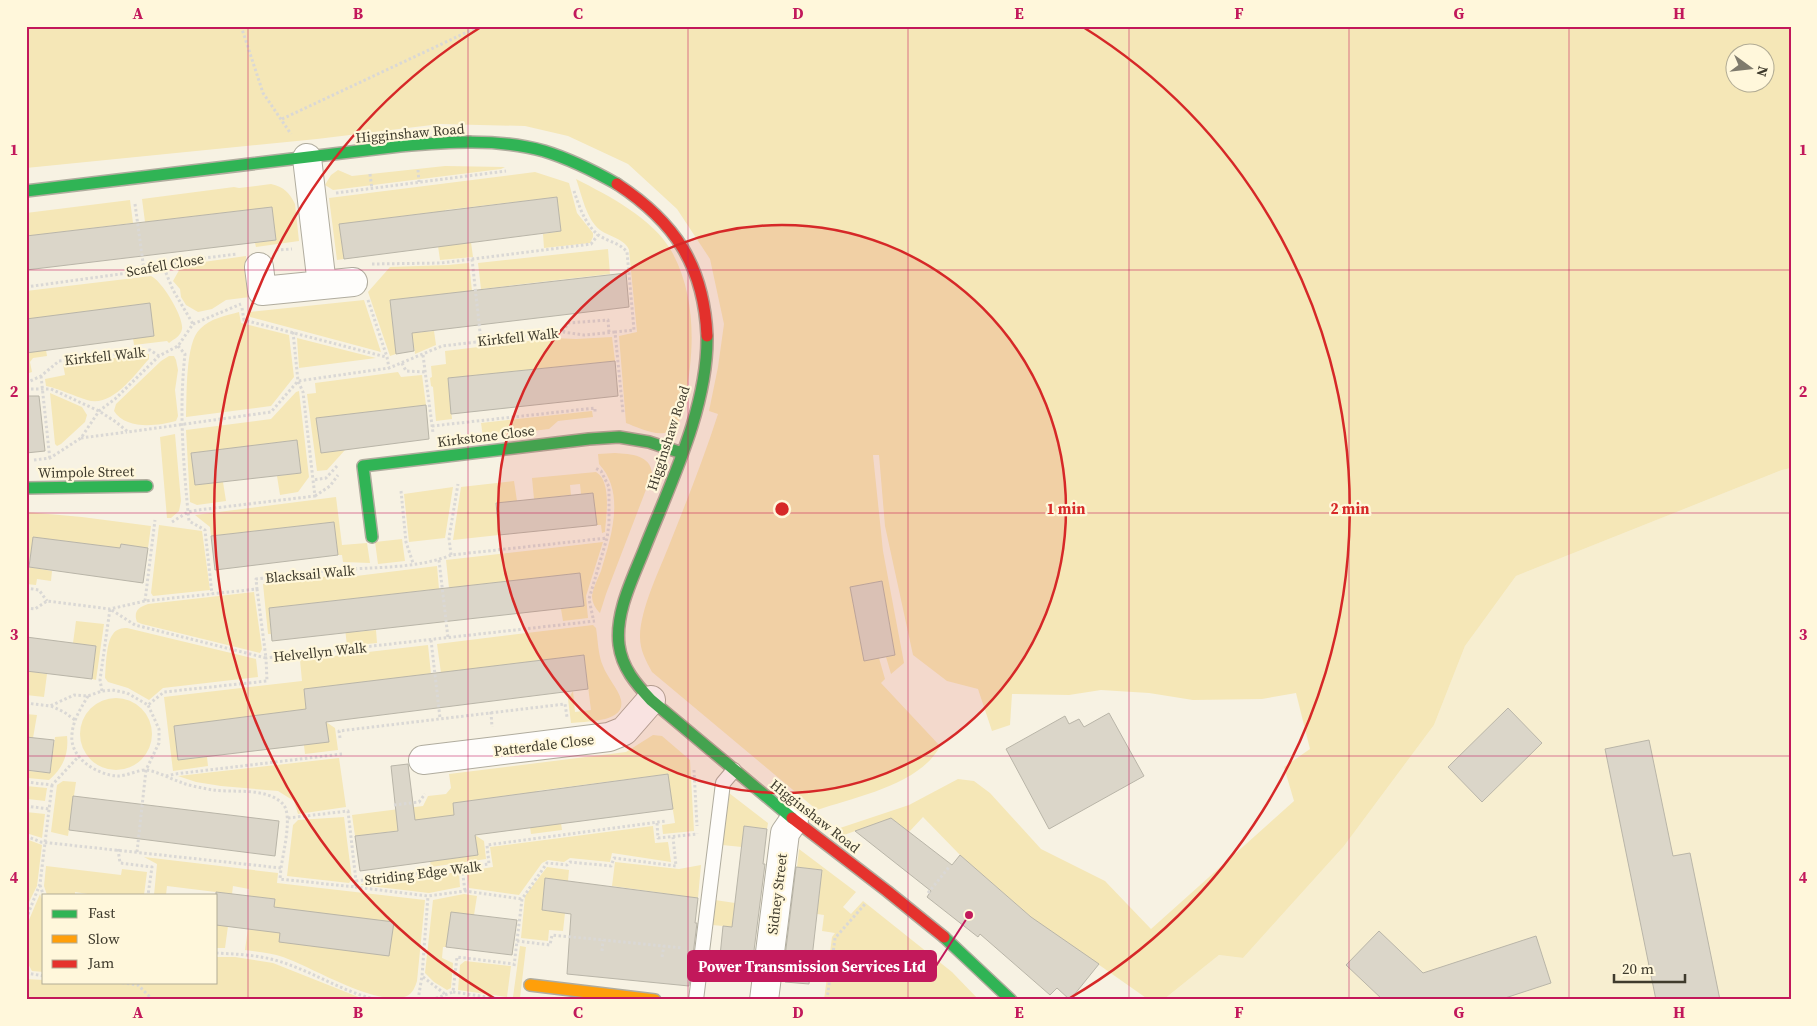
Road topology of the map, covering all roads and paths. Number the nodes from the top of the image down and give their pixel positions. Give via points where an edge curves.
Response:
1 (241, 26) edge
2 (480, 26) edge
3 (282, 120) junction
4 (307, 158) junction
5 (477, 166) dead end
6 (418, 168) dead end
7 (514, 170) dead end
8 (370, 174) dead end
9 (478, 175) junction
10 (419, 182) junction
11 (574, 188) dead end
12 (372, 189) junction
13 (26, 192) edge
14 (335, 193) dead end
15 (134, 196) dead end
16 (598, 235) junction
17 (295, 248) dead end
18 (255, 257) junction
19 (472, 259) junction
20 (164, 268) junction
21 (144, 270) junction
22 (358, 273) joint
23 (322, 285) junction
24 (26, 286) edge
25 (193, 324) junction
26 (293, 332) junction
27 (563, 332) junction
28 (609, 332) junction
29 (615, 332) junction
30 (482, 341) junction
31 (178, 346) junction
32 (423, 354) junction
33 (159, 356) junction
34 (402, 363) junction
35 (389, 368) junction
36 (425, 372) junction
37 (41, 376) junction
38 (298, 381) junction
39 (26, 383) edge
40 (42, 389) junction
41 (26, 390) edge
42 (595, 408) dead end
43 (99, 411) junction
44 (623, 421) dead end
45 (182, 426) junction
46 (432, 426) junction
47 (128, 432) junction
48 (433, 435) dead end
49 (81, 438) junction
50 (682, 453) junction
51 (50, 458) junction
52 (342, 460) dead end
53 (26, 461) edge
54 (595, 468) dead end
55 (314, 480) junction
56 (458, 484) dead end
57 (147, 486) dead end
58 (26, 488) edge
59 (400, 491) dead end
60 (188, 512) junction
61 (155, 520) dead end
62 (172, 522) dead end
63 (372, 538) dead end
64 (607, 538) junction
65 (451, 555) junction
66 (439, 560) junction
67 (413, 563) junction
68 (26, 588) edge
69 (257, 589) junction
70 (212, 594) junction
71 (145, 601) junction
72 (47, 602) junction
73 (26, 608) edge
74 (110, 609) junction
75 (594, 621) junction
76 (618, 623) junction
77 (448, 638) junction
78 (431, 640) junction
79 (266, 658) junction
80 (102, 691) junction
81 (88, 696) junction
82 (651, 700) junction
83 (26, 703) edge
84 (565, 704) dead end
85 (148, 705) junction
86 (50, 706) junction
87 (440, 718) junction
88 (75, 720) junction
89 (340, 738) dead end
90 (342, 754) dead end
91 (79, 756) junction
92 (423, 760) dead end
93 (694, 767) dead end
94 (146, 770) junction
95 (734, 770) junction
96 (166, 777) junction
97 (26, 782) edge
98 (52, 785) junction
99 (425, 794) dead end
100 (394, 805) dead end
101 (26, 806) edge
102 (49, 809) junction
103 (288, 818) junction
104 (794, 820) junction
105 (666, 821) dead end
106 (657, 823) junction
107 (26, 836) edge
108 (673, 837) junction
109 (46, 842) junction
110 (118, 849) junction
111 (137, 852) junction
112 (950, 866) dead end
113 (282, 868) junction
114 (462, 868) junction
115 (356, 881) junction
116 (40, 884) junction
117 (355, 887) junction
118 (880, 887) junction
119 (465, 891) junction
120 (43, 894) edge
121 (148, 894) edge
122 (928, 894) dead end
123 (428, 896) junction
124 (522, 899) junction
125 (26, 919) edge
126 (603, 940) junction
127 (517, 941) junction
128 (664, 946) junction
129 (691, 949) dead end
130 (602, 951) dead end
131 (218, 953) edge
132 (662, 958) dead end
133 (514, 964) junction
134 (513, 973) dead end
135 (26, 974) edge
136 (42, 976) edge
137 (422, 976) junction
138 (131, 984) edge
139 (530, 985) dead end
140 (452, 992) junction
141 (446, 994) junction
142 (440, 998) edge
143 (153, 1000) edge
144 (377, 1000) edge
145 (418, 1000) edge
146 (431, 1000) edge
147 (510, 1000) edge
148 (655, 1000) edge
149 (696, 1000) edge
150 (764, 1000) edge
151 (827, 1000) edge
152 (1011, 1000) edge

1 - 3 path via 264,93
2 - 3 path
3 - 4 path
4 - 13 street, Higginshaw Road
4 - 23 street
4 - 50 street, Higginshaw Road via 464,143 528,147 571,160 632,193 675,233 687,253 705,310 704,373
5 - 9 path
6 - 10 path
7 - 9 path
8 - 12 path
9 - 10 path
10 - 12 path
11 - 16 path via 580,211
12 - 14 path
15 - 21 path
16 - 19 path via 591,244
16 - 29 path via 622,246 627,252 634,330
17 - 18 path, Scafell Close
18 - 20 path, Scafell Close via 181,261
18 - 23 street via 262,291
19 - 22 path
19 - 30 path
20 - 21 path, Scafell Close
20 - 25 path
21 - 24 path, Scafell Close
22 - 23 street
25 - 26 path via 243,303 244,320
25 - 31 path
26 - 35 path via 387,357
26 - 38 path
27 - 28 path, Kirkfell Walk
27 - 28 path via 568,324 608,320
27 - 30 path, Kirkfell Walk
28 - 29 path, Kirkfell Walk
29 - 44 path
30 - 32 path, Kirkfell Walk via 442,346
31 - 33 path
31 - 45 path via 185,354
32 - 34 path, Kirkfell Walk
32 - 36 path
33 - 37 path, Kirkfell Walk via 150,350 59,361
33 - 43 path via 116,399
34 - 35 path, Kirkfell Walk
34 - 36 path via 406,371
35 - 38 path, Kirkfell Walk
36 - 46 path
37 - 39 path, Kirkfell Walk
37 - 40 path
38 - 45 path via 272,412
38 - 55 path via 303,392
40 - 41 path
40 - 43 path via 51,389
40 - 51 path
42 - 46 path
43 - 47 path
43 - 49 path
45 - 47 path
45 - 60 path
46 - 48 path
47 - 49 path
49 - 51 path
50 - 63 street, Kirkstone Close via 649,442 619,437 363,466
50 - 76 street, Higginshaw Road
51 - 53 path
52 - 55 path via 326,478
54 - 64 path via 601,471 610,488
55 - 60 path via 315,496
56 - 65 path via 449,538
57 - 58 street, Wimpole Street
59 - 67 path via 406,542
60 - 62 path
60 - 70 path via 189,521 205,530
61 - 71 path
64 - 65 path, Blacksail Walk
64 - 75 path via 588,599
65 - 66 path, Blacksail Walk
66 - 67 path, Blacksail Walk
66 - 77 path
67 - 69 path, Blacksail Walk via 256,579
68 - 72 path via 39,590
69 - 70 path, Blacksail Walk
69 - 79 path
70 - 71 path, Blacksail Walk
71 - 74 path, Blacksail Walk
72 - 73 path, Blacksail Walk via 35,610
72 - 74 path, Blacksail Walk
74 - 79 path via 135,624
74 - 80 path via 100,680
75 - 76 path, Helvellyn Walk
75 - 77 path, Helvellyn Walk
76 - 82 street, Higginshaw Road via 621,657 628,674
77 - 78 path, Helvellyn Walk
78 - 79 path, Helvellyn Walk
78 - 87 path
79 - 85 path, Helvellyn Walk via 267,681 164,692
80 - 81 path
80 - 85 path via 127,693
81 - 86 path via 74,695
81 - 88 path
82 - 92 street, Patterdale Close via 624,731 608,737
82 - 95 street, Higginshaw Road
83 - 86 path
84 - 87 path
85 - 94 path via 159,729 159,743
86 - 88 path
87 - 89 path via 339,731
88 - 91 path via 71,736
90 - 96 path
91 - 94 path via 93,769 107,774 131,775
91 - 98 path
93 - 108 path via 697,834
94 - 96 path
94 - 111 path
95 - 104 street, Higginshaw Road
95 - 149 lane via 723,783
96 - 103 path via 215,790 267,794 284,805
97 - 98 path
98 - 102 path
99 - 100 path via 419,802
101 - 102 path
102 - 109 path
103 - 113 path
103 - 115 path via 348,811
104 - 118 street, Higginshaw Road
104 - 150 street, Sidney Street via 785,833
105 - 106 path, Striding Edge Walk
106 - 108 path via 658,838
106 - 114 path, Striding Edge Walk via 487,845 489,864
107 - 109 path
108 - 124 path via 676,866 614,858 611,866 547,863
109 - 110 path
109 - 116 path
110 - 111 path
110 - 121 path via 120,863 152,867
111 - 113 path
112 - 122 path
113 - 117 path, Striding Edge Walk via 280,879
114 - 115 path, Striding Edge Walk
114 - 119 path
115 - 117 path, Striding Edge Walk
116 - 120 path
116 - 125 path
117 - 123 path
118 - 151 path via 835,938
118 - 152 street, Higginshaw Road via 977,966
119 - 123 path
119 - 124 path
123 - 137 path
124 - 127 path
126 - 127 path via 552,935 550,945
126 - 128 path
126 - 130 path
127 - 133 path
128 - 129 path
128 - 132 path
131 - 144 path via 274,960
133 - 134 path
133 - 140 path via 457,957
135 - 136 path
137 - 141 path
137 - 145 path
138 - 143 path via 138,985
139 - 148 street
140 - 141 path
140 - 147 path
141 - 142 path
142 - 146 path

